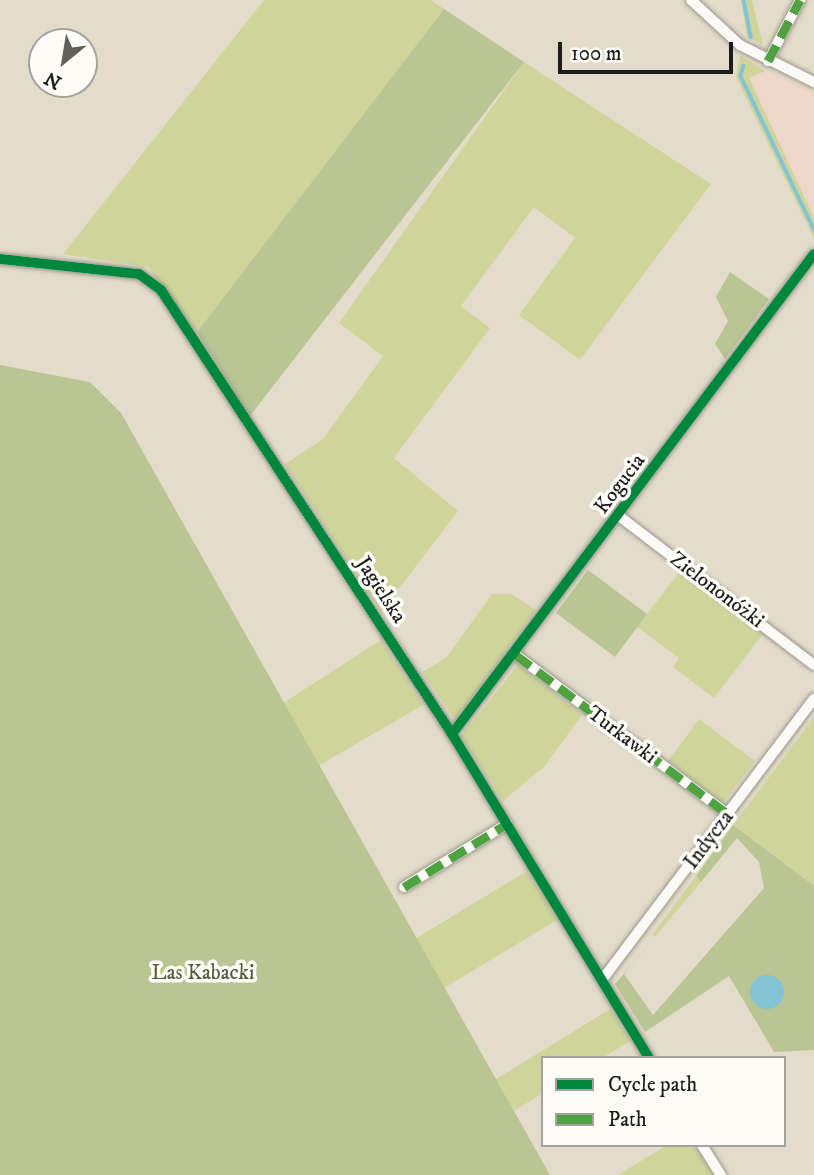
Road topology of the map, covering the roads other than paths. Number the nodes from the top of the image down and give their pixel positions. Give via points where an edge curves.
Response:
1 (691, 0) edge
2 (800, 0) edge
3 (768, 61) junction
4 (814, 82) edge
5 (814, 254) edge
6 (0, 259) edge
7 (620, 516) junction
8 (516, 655) junction
9 (814, 665) edge
10 (814, 699) edge
11 (452, 734) junction
12 (728, 814) junction
13 (507, 824) junction
14 (404, 887) dead end
15 (602, 980) junction
16 (648, 1056) edge
17 (703, 1147) edge
18 (720, 1175) edge

1 - 3 street via 740,45
2 - 3 street
3 - 4 street
5 - 7 street, Kogucia
6 - 11 street, Jagielska via 139,274 161,290
7 - 8 street, Kogucia
7 - 9 street, Zielononóżki
8 - 11 street, Kogucia
8 - 12 street, Turkawki
10 - 12 street, Indycza
11 - 13 street, Jagielska
12 - 15 street, Indycza
13 - 14 street
13 - 15 street, Jagielska
15 - 16 street, Jagielska
17 - 18 street

